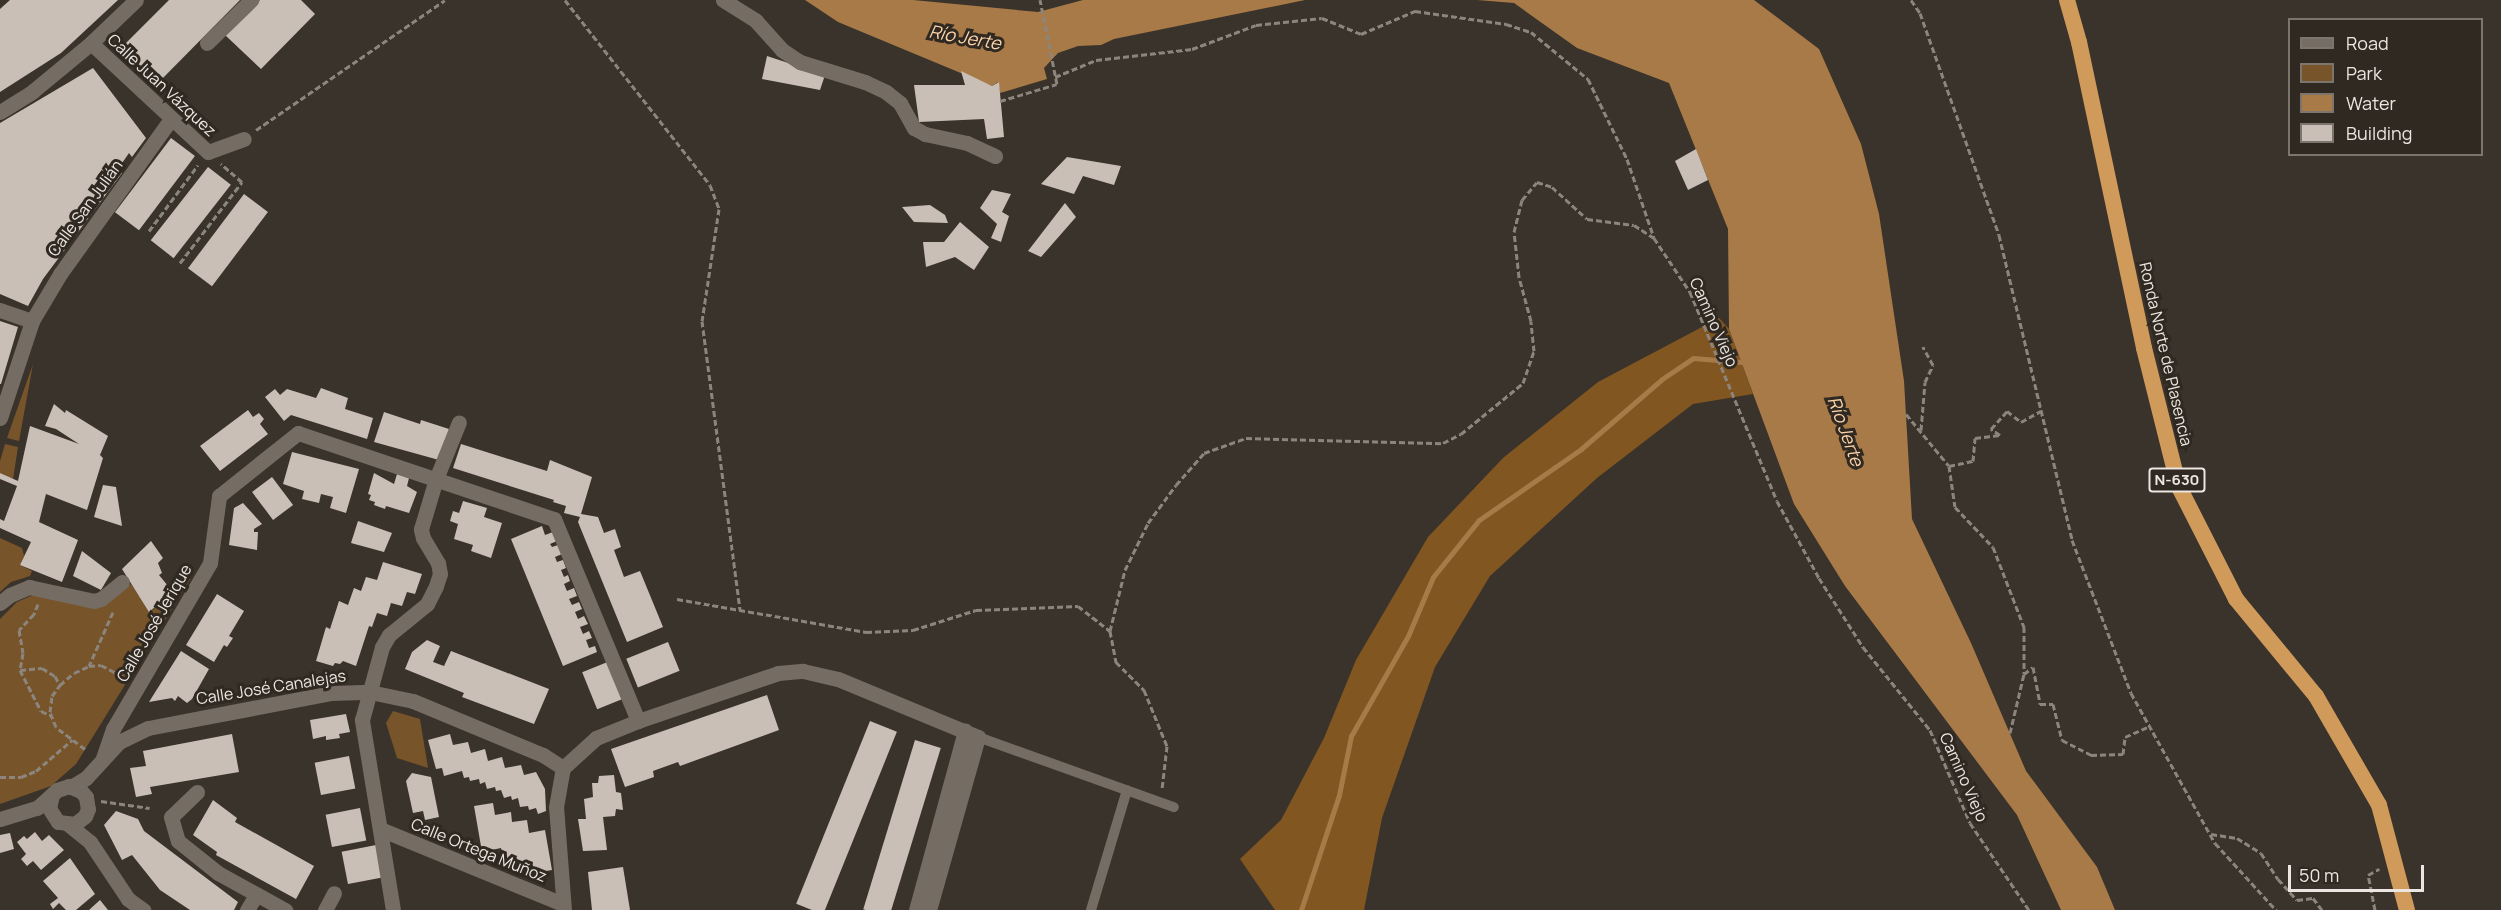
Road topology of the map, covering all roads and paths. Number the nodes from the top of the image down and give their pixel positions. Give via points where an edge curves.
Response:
1 (136, 0) edge
2 (251, 0) edge
3 (445, 0) edge
4 (565, 0) edge
5 (723, 0) edge
6 (1040, 0) edge
7 (1911, 0) edge
8 (2067, 0) edge
9 (91, 43) junction
10 (207, 43) dead end
11 (1055, 77) junction
12 (1000, 101) dead end
13 (0, 112) edge
14 (171, 119) junction
15 (244, 139) joint
16 (208, 152) junction
17 (995, 156) dead end
18 (149, 231) dead end
19 (1654, 237) junction
20 (180, 263) dead end
21 (0, 310) edge
22 (32, 321) junction
23 (1923, 347) dead end
24 (2041, 411) junction
25 (1906, 414) dead end
26 (0, 418) edge
27 (459, 422) dead end
28 (1921, 430) junction
29 (1949, 466) junction
30 (436, 479) junction
31 (122, 582) dead end
32 (38, 596) dead end
33 (677, 599) dead end
34 (117, 601) dead end
35 (0, 603) edge
36 (740, 610) junction
37 (1110, 631) junction
38 (89, 666) junction
39 (20, 670) junction
40 (2024, 674) junction
41 (128, 680) dead end
42 (60, 685) junction
43 (370, 692) junction
44 (128, 702) junction
45 (52, 716) junction
46 (638, 721) junction
47 (2150, 726) junction
48 (148, 728) junction
49 (2010, 733) dead end
50 (972, 734) junction
51 (72, 740) junction
52 (86, 749) dead end
53 (99, 764) junction
54 (563, 768) junction
55 (0, 777) edge
56 (71, 787) junction
57 (1127, 789) junction
58 (197, 792) dead end
59 (52, 795) junction
60 (87, 799) junction
61 (1160, 801) junction
62 (1174, 807) dead end
63 (150, 808) dead end
64 (24, 813) junction
65 (53, 818) junction
66 (0, 819) edge
67 (69, 825) junction
68 (380, 829) junction
69 (2210, 834) junction
70 (2394, 862) junction
71 (334, 893) dead end
72 (256, 895) junction
73 (564, 907) edge
74 (143, 910) edge
75 (247, 910) edge
76 (285, 910) edge
77 (325, 910) edge
78 (393, 910) edge
79 (916, 910) edge
80 (929, 910) edge
81 (1091, 910) edge
82 (2029, 910) edge
83 (2276, 910) edge
84 (2322, 910) edge
85 (2375, 910) edge
86 (2407, 910) edge

1 - 9 street
2 - 10 street
3 - 15 path
4 - 36 path via 710,185 719,209 702,321
5 - 17 street via 756,21 782,50 800,62 886,92 900,103 914,128
6 - 11 path
7 - 24 path via 1920,13 1999,235
8 - 70 highway, Ronda Norte de Plasencia / N-630 via 2179,487 2236,599 2316,696 2379,805
9 - 13 street via 33,91
9 - 14 street, Calle Juan Vázquez
11 - 12 path, Camino Viejo via 1057,84
11 - 19 path, Camino Viejo via 1096,60 1192,49 1256,25 1322,18 1361,34 1415,11 1506,24 1531,32 1588,79 1627,159
14 - 16 street, Calle Juan Vázquez
14 - 22 street, Calle San Julián via 60,274
15 - 16 street, Calle Juan Vázquez
16 - 18 path
16 - 20 path via 242,182
19 - 37 path via 1635,225 1587,219 1552,187 1537,182 1522,200 1514,232 1534,351 1523,383 1461,434 1443,442 1246,438 1204,453 1148,524 1125,570
19 - 82 path, Camino Viejo via 1690,292 1778,501 1819,578 1863,647 1930,730 1970,823
21 - 22 street
22 - 26 street, Calle San Julián
23 - 28 path via 1934,365 1925,382
24 - 29 path via 2021,422 2007,411 1991,429 2000,435 1975,438 1973,461
24 - 47 path via 2072,540 2131,693
25 - 28 path
27 - 30 street
28 - 29 path
29 - 40 path via 1954,507 1994,547 2024,627
30 - 43 street via 421,528 440,574 427,604 389,635
30 - 44 street, Calle José Jerique via 298,433 219,496 210,563
30 - 46 street via 554,519
31 - 35 street via 94,601 28,587
32 - 39 path via 34,614 19,630 23,653
33 - 36 path
34 - 38 path
36 - 37 path via 866,632 913,630 976,610 1078,606
37 - 61 path via 1116,662 1144,690 1167,746
38 - 41 path via 101,665
38 - 42 path
39 - 42 path via 42,668 55,676
39 - 45 path via 41,711
40 - 47 path via 2033,667 2040,704 2053,704 2062,740 2091,755 2123,754 2125,737
40 - 49 path
42 - 45 path via 52,696
43 - 48 street, Calle José Canalejas via 332,693
43 - 54 street, Calle José Canalejas via 413,701 543,755
43 - 68 street via 362,720
44 - 48 street via 131,723
44 - 53 street, Calle José Jerique
45 - 51 path via 56,727
46 - 50 street via 778,673 803,671 838,679
46 - 54 street via 596,738
47 - 69 path
48 - 53 street, Calle José Canalejas via 119,742
50 - 57 lane
50 - 79 street
50 - 80 street
51 - 52 path
51 - 55 path via 36,771 21,777
53 - 56 street, Calle José Canalejas
53 - 60 street
54 - 73 street via 556,807
56 - 59 street via 63,787
56 - 60 street
57 - 61 lane
57 - 81 lane
58 - 72 street via 171,816 178,841 218,873
59 - 64 street
59 - 65 street via 49,808
60 - 63 path
60 - 67 street via 85,816
61 - 62 lane
64 - 65 street
64 - 66 street
65 - 67 street
67 - 74 street via 90,842 128,899
68 - 73 street, Calle Ortega Muñoz
68 - 78 street
69 - 83 path
69 - 84 path via 2237,837 2261,853 2297,900 2313,898
70 - 85 path via 2368,875
70 - 86 highway, Ronda Norte de Plasencia / N-630
71 - 77 street
72 - 75 street
72 - 76 street

